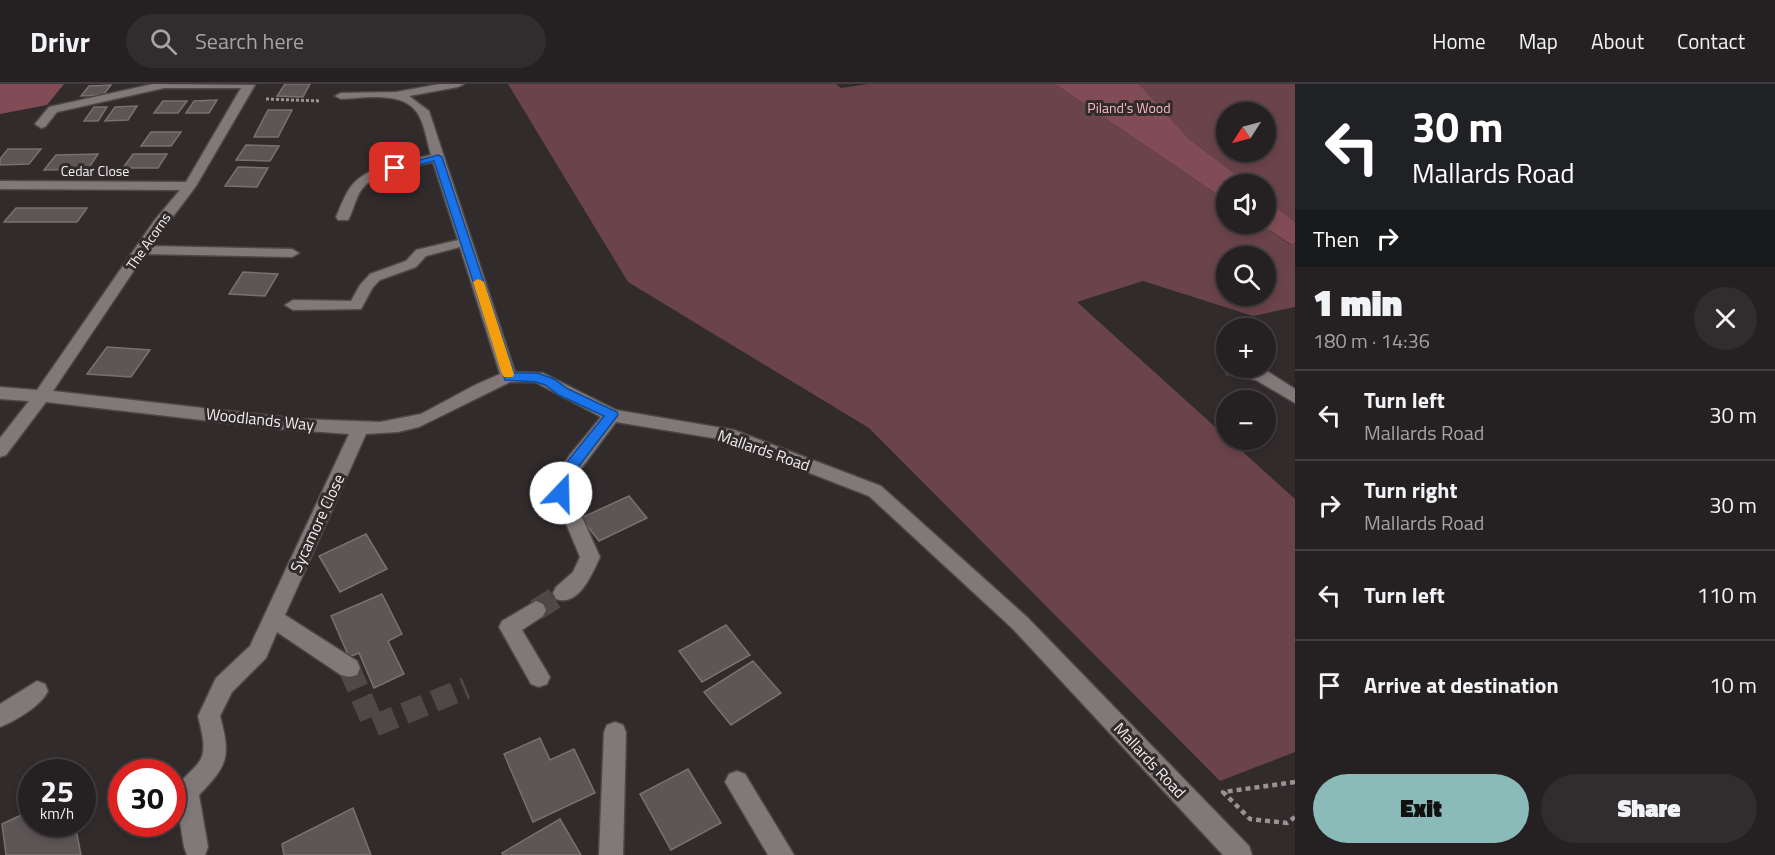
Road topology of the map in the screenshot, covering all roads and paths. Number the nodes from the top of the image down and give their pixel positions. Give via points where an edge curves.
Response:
1 (249, 84) edge
2 (458, 84) edge
3 (398, 95) junction
4 (341, 96) joint
5 (241, 99) junction
6 (40, 124) dead end
7 (438, 157) junction
8 (0, 185) edge
9 (190, 186) junction
10 (343, 217) dead end
11 (465, 242) junction
12 (142, 250) junction
13 (292, 253) dead end
14 (293, 305) dead end
15 (509, 377) junction
16 (1266, 378) edge
17 (0, 393) edge
18 (42, 395) junction
19 (1295, 397) edge
20 (612, 415) junction
21 (361, 427) junction
22 (0, 451) edge
23 (563, 593) tunnel mouth
24 (536, 610) tunnel mouth
25 (273, 618) junction
26 (349, 668) tunnel mouth
27 (539, 677) dead end
28 (37, 691) dead end
29 (0, 717) edge
30 (615, 732) dead end
31 (737, 782) dead end
32 (1295, 782) edge
33 (1295, 817) edge
34 (196, 847) dead end
35 (611, 855) edge
36 (782, 855) edge
37 (1240, 855) edge

1 - 5 street, The Acorns
1 - 6 street via 164,85 53,109
2 - 3 street
3 - 4 street
3 - 7 street via 423,111
4 - 5 path via 327,101
5 - 9 street, The Acorns
7 - 10 street via 369,178 358,187
7 - 11 street
8 - 9 street, Cedar Close
9 - 12 street, The Acorns
11 - 14 street via 421,253 411,264 375,277 356,306
11 - 15 street
12 - 13 street
12 - 18 street, The Acorns
15 - 20 street, Mallards Road via 549,382
15 - 21 street, Woodlands Way via 485,385 450,408 416,422
16 - 19 street
17 - 18 street, Woodlands Way
18 - 21 street, Woodlands Way via 288,424
18 - 22 street, The Acorns
20 - 23 street via 559,485 590,556 581,577
20 - 37 street, Mallards Road via 728,434 875,490 1020,623
21 - 25 street, Sycamore Close
24 - 27 street via 509,627
25 - 26 street
25 - 34 street, Sycamore Close via 258,652 224,686 209,716 215,739 212,765 187,791
28 - 29 street
30 - 35 street
31 - 36 street
32 - 33 path via 1222,792 1250,819 1287,823

